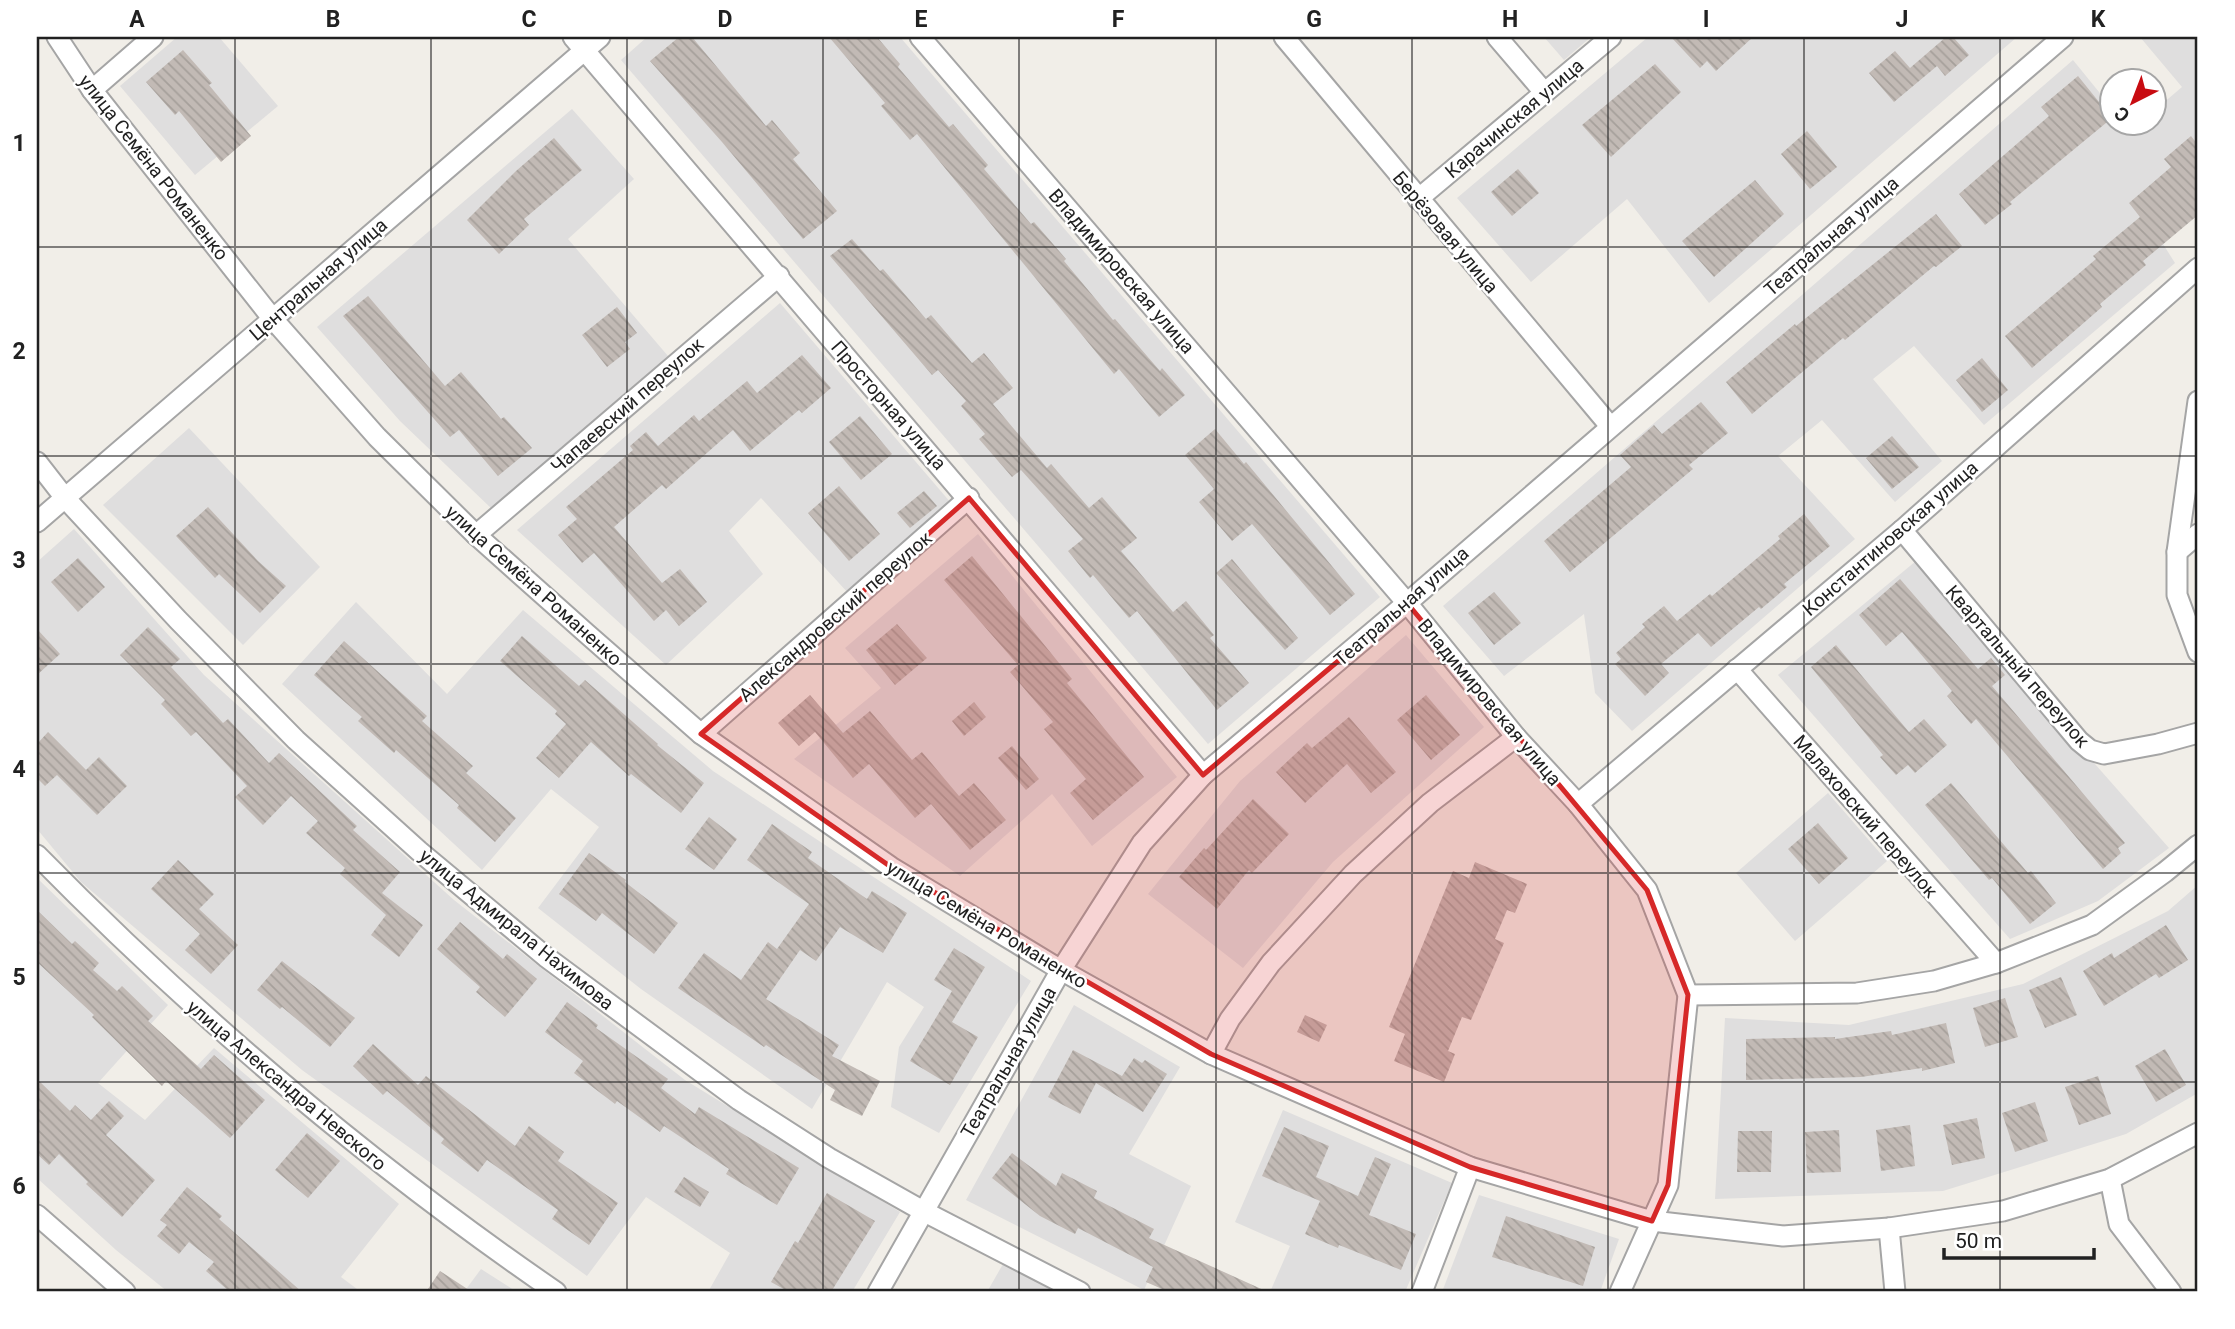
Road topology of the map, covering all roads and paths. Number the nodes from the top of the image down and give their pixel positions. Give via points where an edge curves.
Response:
1 (57, 37) edge
2 (153, 37) edge
3 (600, 37) edge
4 (920, 37) edge
5 (1284, 37) edge
6 (1497, 37) edge
7 (1611, 37) edge
8 (2063, 37) edge
9 (579, 43) edge
10 (92, 90) junction
11 (1544, 92) junction
12 (1418, 199) junction
13 (2198, 268) edge
14 (779, 276) junction
15 (272, 318) junction
16 (2198, 401) edge
17 (1610, 426) junction
18 (37, 462) edge
19 (65, 498) junction
20 (969, 498) junction
21 (37, 522) edge
22 (1902, 530) junction
23 (2198, 534) edge
24 (476, 535) junction
25 (2177, 552) junction
26 (1407, 603) junction
27 (2198, 652) edge
28 (1737, 669) junction
29 (2198, 733) edge
30 (701, 734) junction
31 (1516, 737) junction
32 (1203, 775) junction
33 (1578, 804) junction
34 (2198, 845) edge
35 (37, 855) edge
36 (1996, 963) junction
37 (1061, 970) junction
38 (1688, 995) junction
39 (1210, 1054) junction
40 (2198, 1133) edge
41 (1470, 1167) junction
42 (2110, 1179) junction
43 (923, 1211) junction
44 (37, 1215) edge
45 (1652, 1221) junction
46 (1889, 1228) junction
47 (125, 1292) edge
48 (556, 1292) edge
49 (878, 1292) edge
50 (1080, 1292) edge
51 (1422, 1292) edge
52 (1620, 1292) edge
53 (1895, 1292) edge
54 (2171, 1292) edge

1 - 10 street, улица Семёна Романенко
2 - 10 street
3 - 9 street, Центральная улица
4 - 26 street, Владимировская улица
5 - 12 street, Берёзовая улица
6 - 11 street
7 - 11 street, Карачинская улица
8 - 17 street, Театральная улица
9 - 14 street, Просторная улица
9 - 15 street, Центральная улица
10 - 15 street, улица Семёна Романенко
11 - 12 street, Карачинская улица
12 - 17 street, Берёзовая улица
13 - 22 street, Константиновская улица
14 - 20 street, Просторная улица
14 - 24 street, Чапаевский переулок
15 - 19 street, Центральная улица
15 - 24 street, улица Семёна Романенко via 377,437
16 - 25 street
17 - 26 street, Театральная улица
18 - 19 street, улица Адмирала Нахимова
19 - 21 street, Центральная улица
19 - 43 street, улица Адмирала Нахимова via 296,740 546,957 739,1100 828,1158
20 - 30 street, Александровский переулок
20 - 32 street, Просторная улица
22 - 28 street, Константиновская улица
22 - 29 street, Квартальный переулок via 2090,750 2104,754
23 - 25 street
24 - 30 street, улица Семёна Романенко
25 - 27 street via 2177,595
26 - 31 street, Владимировская улица
26 - 32 street, Театральная улица
28 - 33 street, Константиновская улица
28 - 36 street, Малаховский переулок
30 - 37 street, улица Семёна Романенко via 891,867
31 - 33 street, Владимировская улица
31 - 39 street via 1430,803 1353,874 1271,963
32 - 37 street, Театральная улица via 1142,843
33 - 38 street, Владимировская улица via 1647,890
34 - 36 street via 2092,925
35 - 48 street, улица Александра Невского via 215,1028 444,1214
36 - 38 street via 1934,981 1857,993
37 - 39 street, улица Семёна Романенко
37 - 43 street, Театральная улица
38 - 45 street, Владимировская улица via 1668,1185
39 - 41 street, улица Семёна Романенко
40 - 42 street, улица Семёна Романенко
41 - 45 street, улица Семёна Романенко
41 - 51 street
42 - 46 street, улица Семёна Романенко via 2003,1211
42 - 54 street via 2119,1224
43 - 49 street, Театральная улица
43 - 50 street, улица Адмирала Нахимова
44 - 47 street
45 - 46 street, улица Семёна Романенко via 1783,1236
45 - 52 street, Владимировская улица
46 - 53 street

